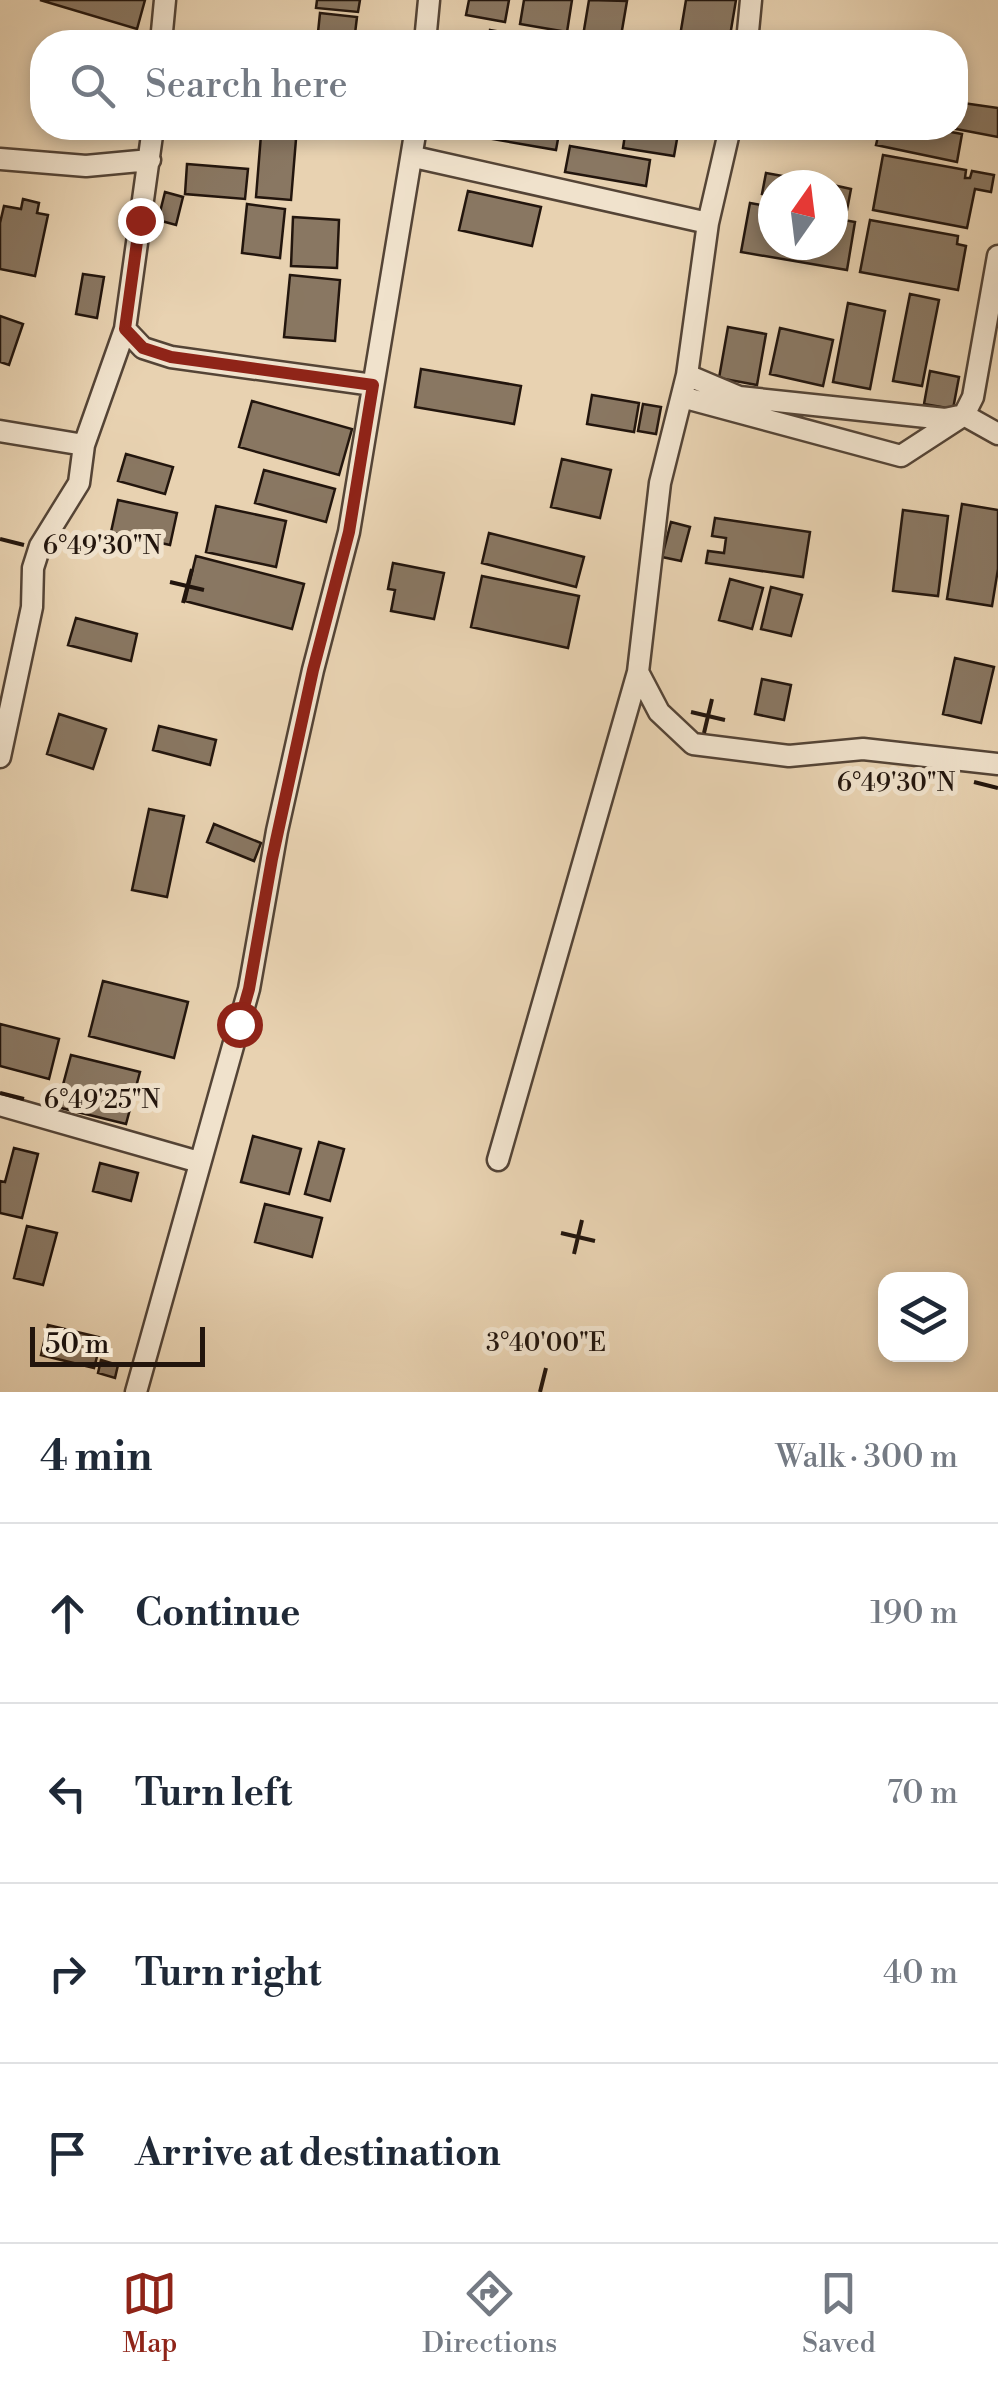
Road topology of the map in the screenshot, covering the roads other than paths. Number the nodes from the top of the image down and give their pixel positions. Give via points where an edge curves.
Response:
1 (165, 0) edge
2 (429, 0) edge
3 (752, 0) edge
4 (162, 30) edge
5 (426, 30) edge
6 (748, 30) edge
7 (152, 140) edge
8 (415, 140) edge
9 (727, 140) edge
10 (414, 157) junction
11 (0, 158) edge
12 (150, 160) junction
13 (708, 224) junction
14 (998, 256) edge
15 (125, 329) junction
16 (687, 375) junction
17 (373, 385) junction
18 (682, 397) junction
19 (964, 416) junction
20 (0, 431) edge
21 (998, 434) edge
22 (84, 445) junction
23 (638, 672) junction
24 (0, 756) edge
25 (998, 764) edge
26 (0, 1105) edge
27 (498, 1160) dead end
28 (199, 1162) junction
29 (136, 1392) edge

1 - 4 street
2 - 5 street
3 - 6 street
7 - 12 street
8 - 10 street
9 - 13 street
10 - 13 street
10 - 17 street
11 - 12 street via 86,166
12 - 15 street
13 - 16 street
14 - 19 street
15 - 17 street via 143,348 171,357
15 - 22 street
16 - 18 street
16 - 19 street via 739,397
17 - 28 street via 349,532 281,815 249,989
18 - 19 street via 900,456
18 - 23 street via 660,483
19 - 21 street
20 - 22 street
22 - 24 street via 79,483 33,568 32,607
23 - 25 street via 658,712 693,744 789,756 863,748
23 - 27 street
26 - 28 street
28 - 29 street

